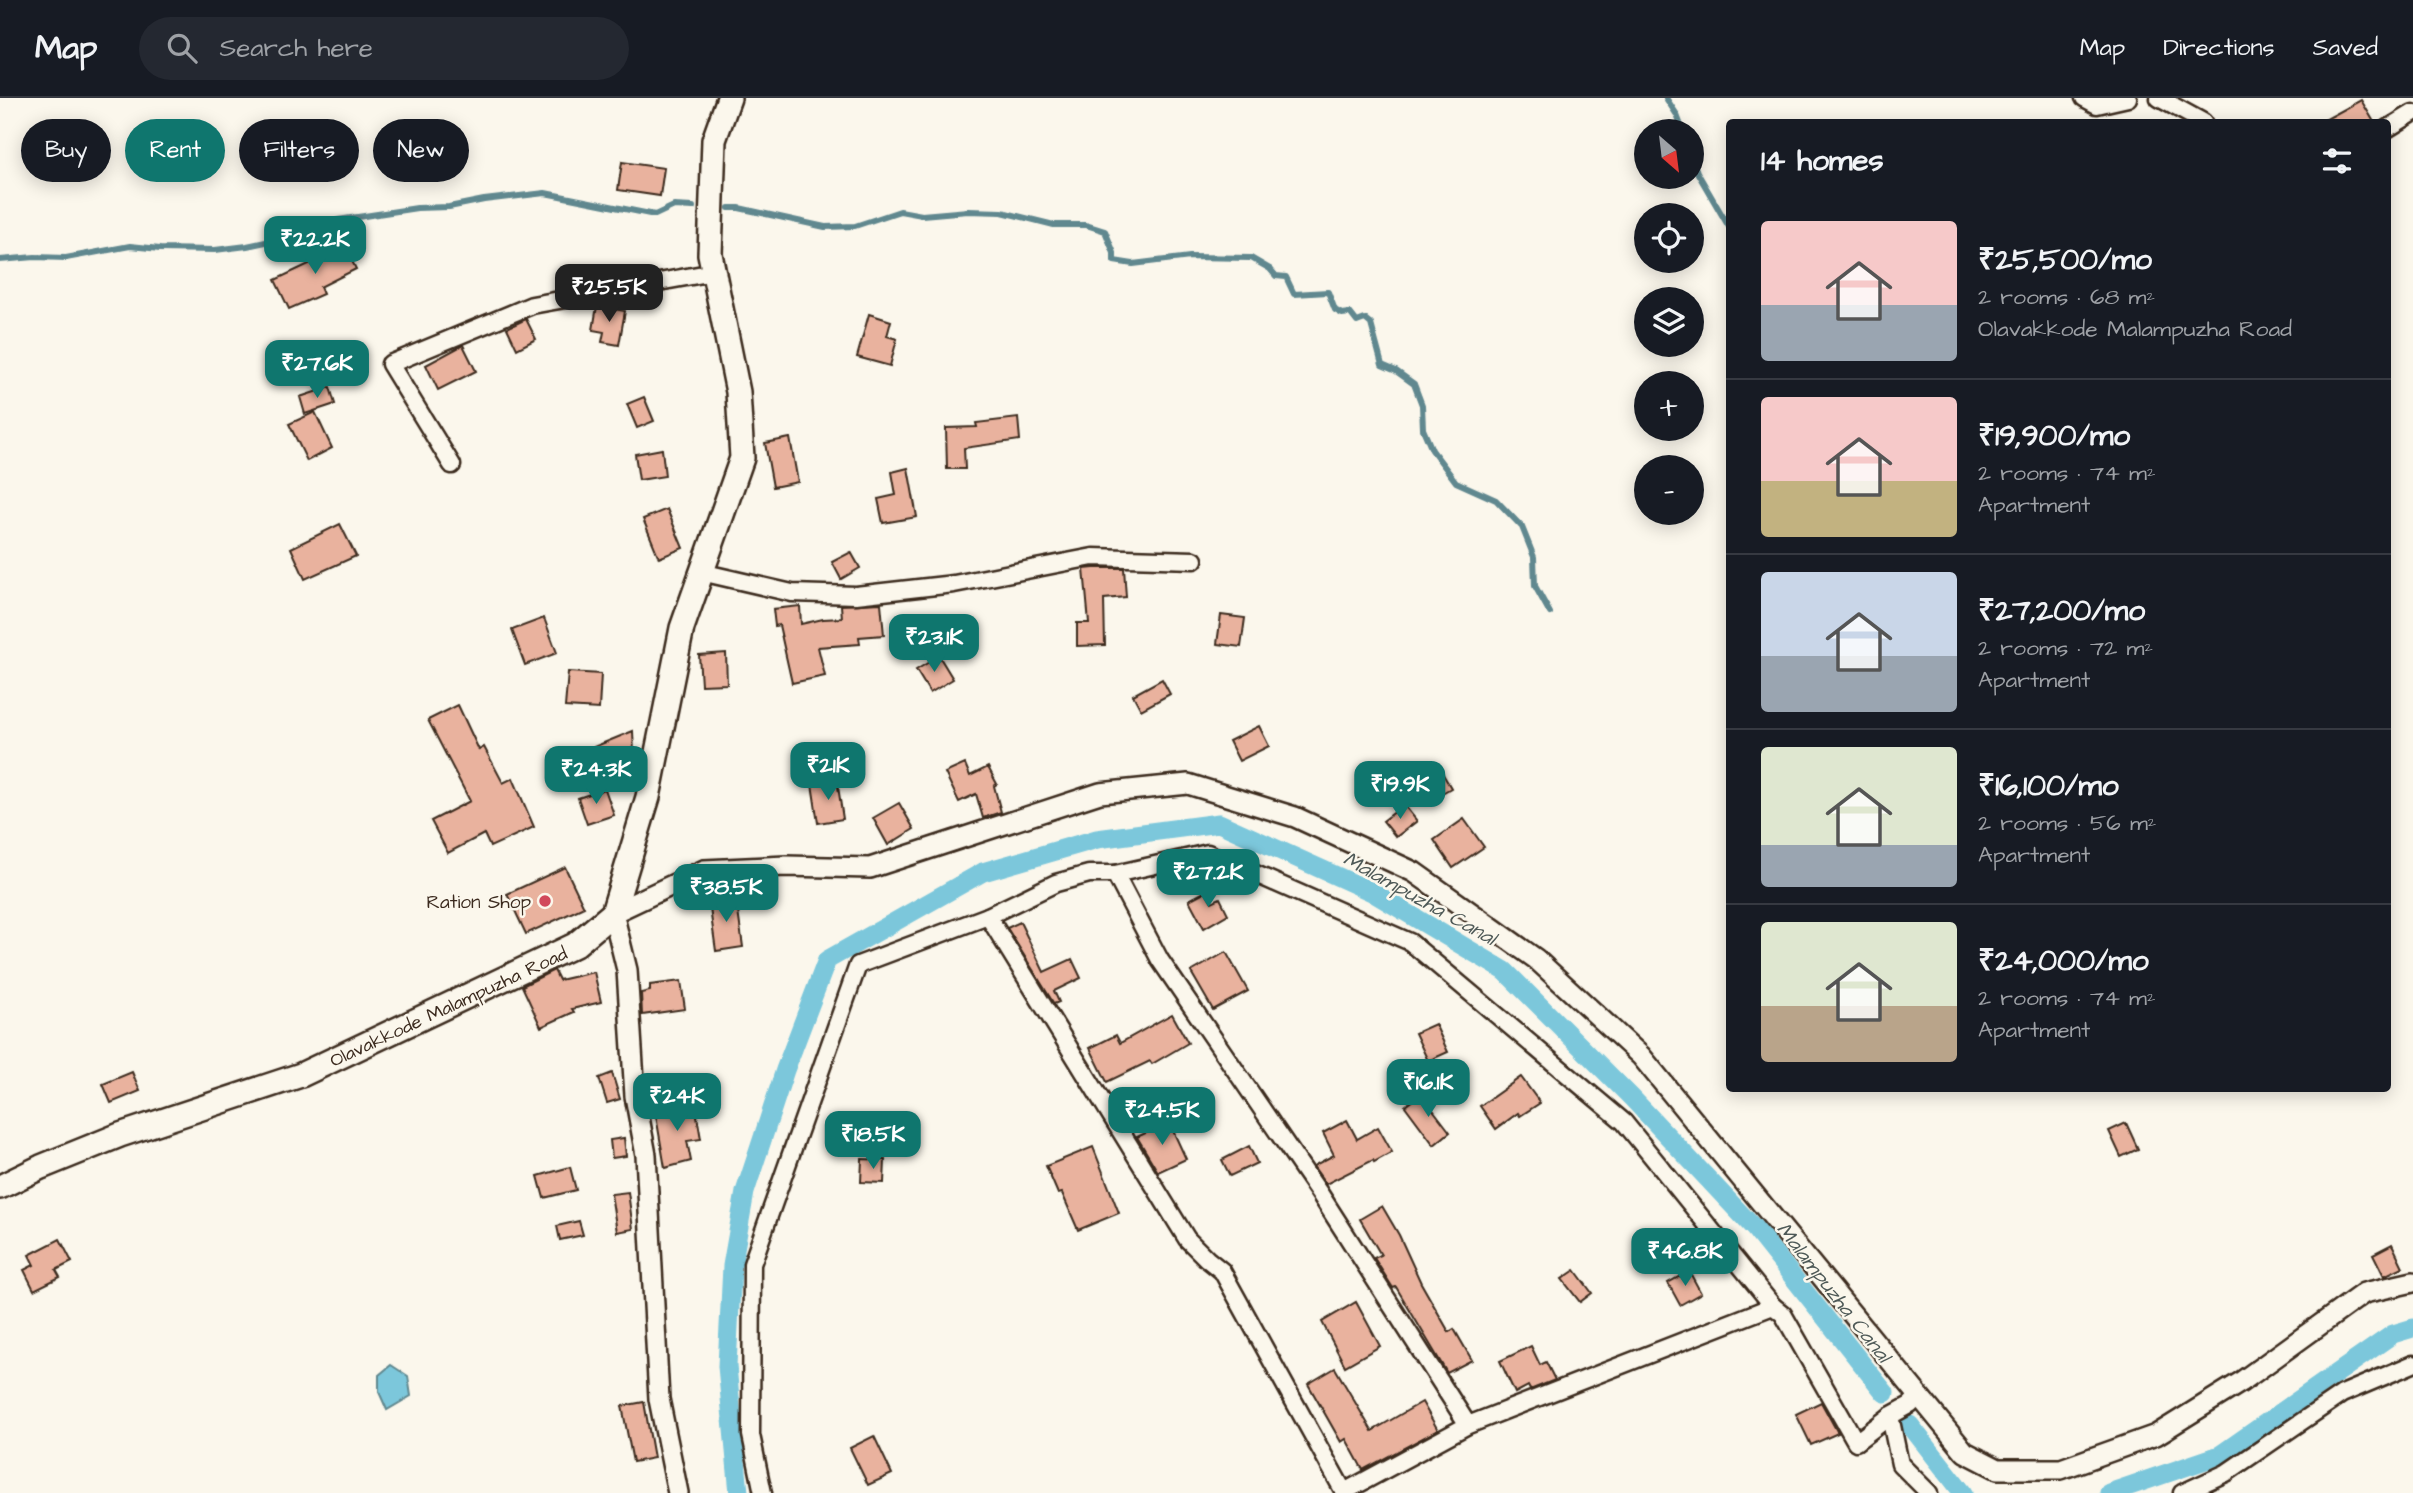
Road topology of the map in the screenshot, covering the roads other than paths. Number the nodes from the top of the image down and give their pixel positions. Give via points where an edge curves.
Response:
1 (729, 98) edge
2 (2084, 98) edge
3 (2128, 98) edge
4 (2159, 98) edge
5 (2413, 113) edge
6 (2198, 119) edge
7 (2391, 126) edge
8 (714, 272) junction
9 (452, 465) dead end
10 (1194, 560) dead end
11 (701, 572) junction
12 (1115, 874) junction
13 (613, 913) junction
14 (988, 916) junction
15 (0, 1187) edge
16 (2413, 1282) edge
17 (1773, 1306) junction
18 (2413, 1364) edge
19 (1914, 1400) junction
20 (1890, 1416) junction
21 (1468, 1425) junction
22 (678, 1493) edge
23 (763, 1493) edge
24 (1929, 1493) edge
25 (2182, 1493) edge

1 - 8 main road via 714,140 710,254
2 - 3 street via 2097,105
4 - 6 street
5 - 7 street
8 - 9 street via 532,305 390,364
8 - 11 main road via 738,393 742,458
10 - 11 street via 1093,557 954,584 856,595 792,593
11 - 13 main road via 682,628 648,797
12 - 14 street via 1089,874 1056,883
12 - 17 street via 1208,853 1410,942 1624,1122
12 - 21 street via 1160,960 1320,1194
13 - 15 main road, Olavakkode Malampuzha Road via 575,945 301,1075 120,1135
13 - 19 street via 705,870 786,866 870,869 1100,793 1188,784 1294,817 1414,872 1536,959 1640,1056
13 - 22 street via 626,970 635,1096 646,1155 659,1399
14 - 21 street via 1187,1238 1222,1271 1344,1492
14 - 23 street via 858,965 752,1264 751,1435
16 - 19 street via 2364,1293 2241,1382 2156,1435 2061,1469 1998,1468 1965,1452
17 - 20 street via 1783,1314 1856,1442
17 - 21 street
18 - 25 street via 2342,1394 2226,1473
19 - 20 street
20 - 24 street via 1900,1464

